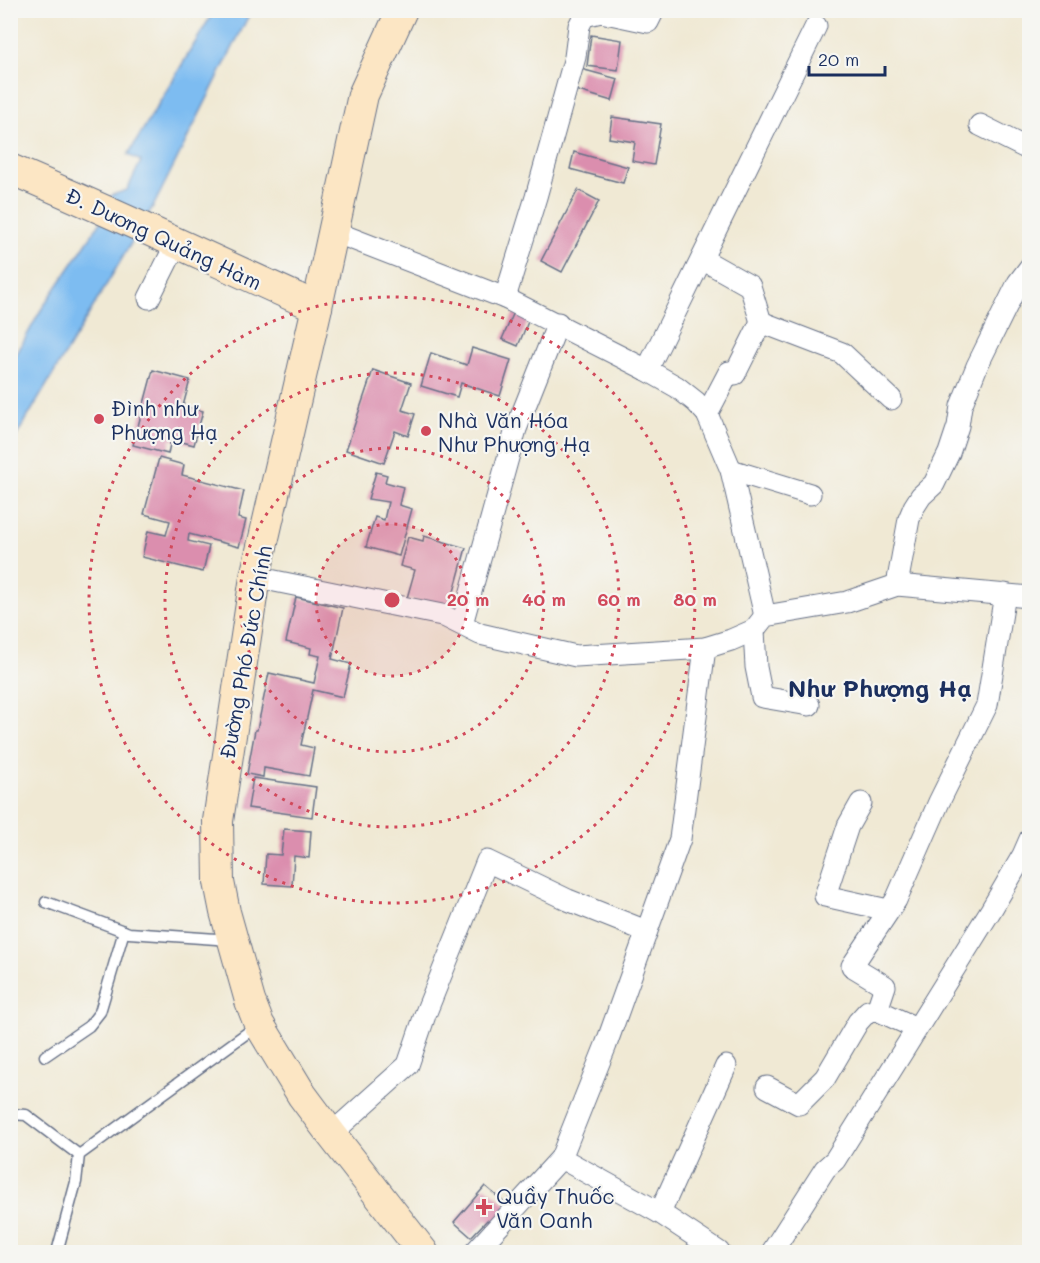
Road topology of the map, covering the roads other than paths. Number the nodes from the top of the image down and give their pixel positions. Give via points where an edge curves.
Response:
1 (402, 10) edge
2 (654, 10) edge
3 (816, 26) dead end
4 (980, 125) dead end
5 (1029, 150) edge
6 (10, 169) edge
7 (332, 231) junction
8 (170, 241) junction
9 (702, 259) junction
10 (1029, 267) edge
11 (149, 298) dead end
12 (505, 298) junction
13 (317, 307) junction
14 (761, 322) junction
15 (558, 323) junction
16 (647, 370) junction
17 (891, 399) dead end
18 (707, 414) junction
19 (731, 470) junction
20 (810, 494) dead end
21 (255, 577) junction
22 (897, 585) junction
23 (1005, 594) junction
24 (1029, 597) edge
25 (760, 623) junction
26 (462, 624) junction
27 (705, 648) junction
28 (809, 705) dead end
29 (861, 803) dead end
30 (1029, 839) edge
31 (46, 902) dead end
32 (888, 910) junction
33 (124, 931) junction
34 (646, 931) junction
35 (232, 940) junction
36 (877, 1010) junction
37 (259, 1024) junction
38 (916, 1028) junction
39 (45, 1056) dead end
40 (726, 1065) dead end
41 (767, 1087) dead end
42 (10, 1114) edge
43 (331, 1134) junction
44 (79, 1155) junction
45 (561, 1158) junction
46 (660, 1214) junction
47 (57, 1252) edge
48 (423, 1252) edge
49 (475, 1252) edge
50 (719, 1252) edge
51 (772, 1252) edge

1 - 7 main road, Đường Phó Đức Chính via 363,95
2 - 12 street via 648,22 601,12 584,16 537,197
3 - 9 street
4 - 5 street
6 - 8 main road, Đ. Dương Quảng Hàm
7 - 12 street
7 - 13 main road, Đường Phó Đức Chính
8 - 11 street
8 - 13 main road, Đ. Dương Quảng Hàm
9 - 14 street via 750,286
9 - 16 street
10 - 22 street via 977,366 944,464 909,519
12 - 15 street
13 - 21 main road, Đường Phó Đức Chính
14 - 17 street via 842,353
14 - 18 street via 735,374 729,372
15 - 16 street
15 - 26 street via 516,429
16 - 18 street via 676,387
18 - 19 street
19 - 20 street
19 - 25 street
21 - 26 street via 442,615
21 - 35 main road, Đường Phó Đức Chính via 218,821 219,882
22 - 23 street
22 - 25 street via 848,602
23 - 24 street
23 - 32 street via 987,705 973,720 896,900
25 - 27 street via 731,640
25 - 28 street via 756,667 762,697
26 - 27 street via 480,634 576,656
27 - 34 street via 680,839
29 - 32 street via 848,826 825,896
30 - 38 street via 991,910
31 - 33 lane
32 - 36 street via 852,966 885,986
33 - 35 lane
33 - 39 lane via 100,1012 88,1026
34 - 43 street via 568,900 487,861 408,1065
34 - 45 street
35 - 37 main road, Đường Phó Đức Chính
36 - 38 street
36 - 41 street via 868,1011 858,1022 825,1078 799,1104
37 - 43 main road, Đường Phó Đức Chính
37 - 44 lane
38 - 51 street via 835,1160 825,1169
40 - 46 street
42 - 44 lane via 26,1115
43 - 48 main road, Đường Phó Đức Chính
44 - 47 lane via 76,1182
45 - 46 street
45 - 49 street
46 - 50 street

